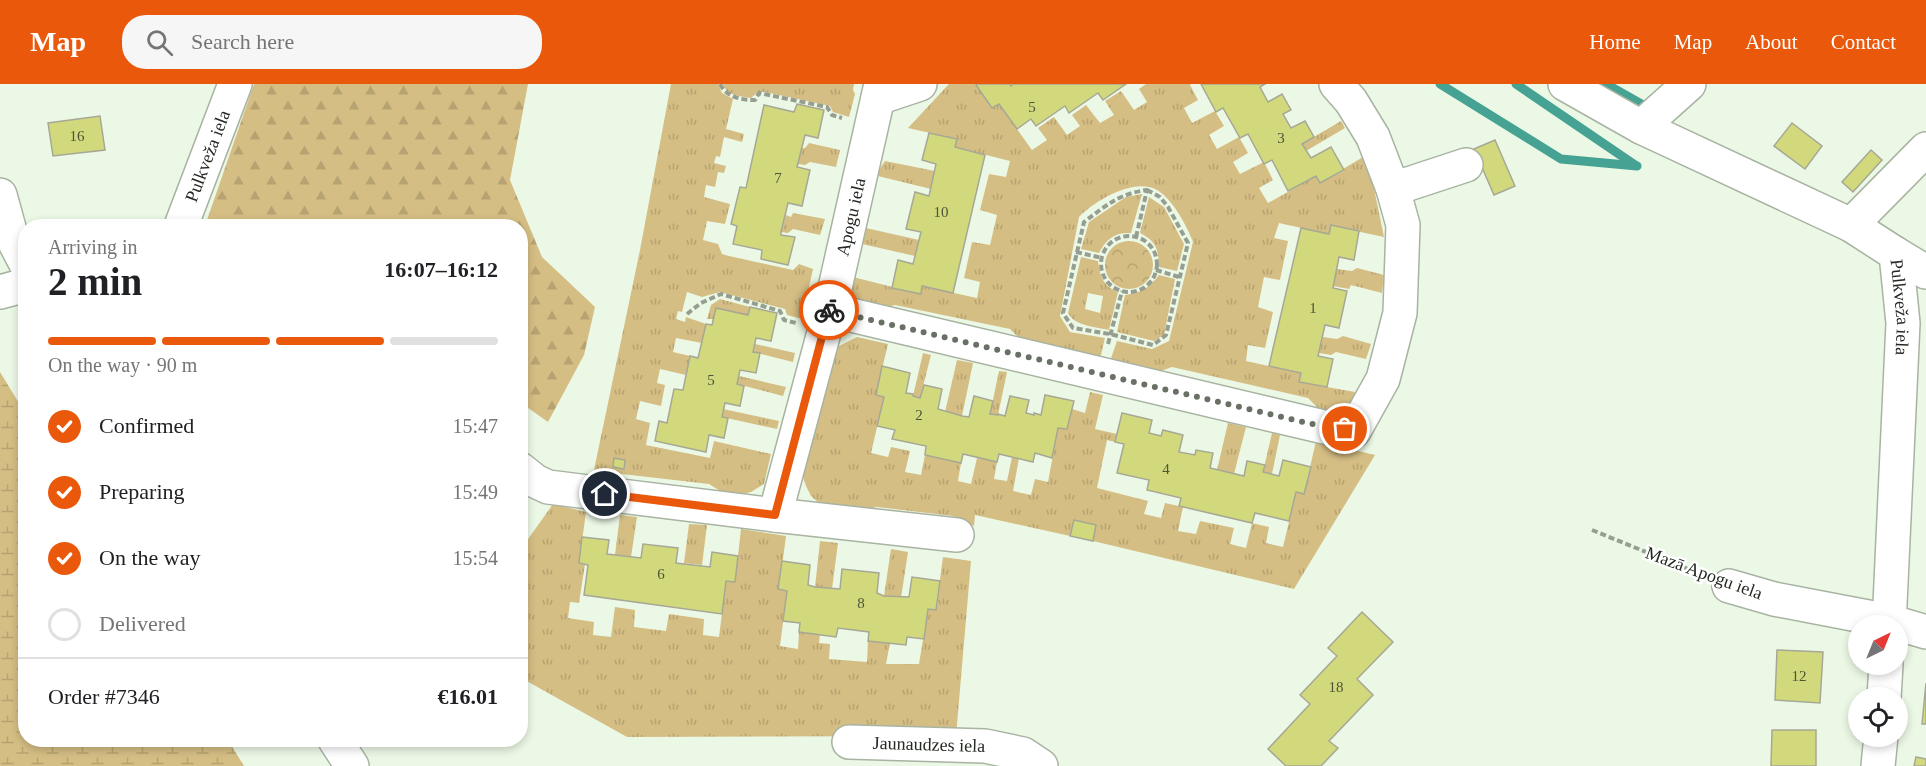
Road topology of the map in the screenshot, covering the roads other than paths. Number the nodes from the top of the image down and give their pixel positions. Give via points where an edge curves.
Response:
1 (235, 84) edge
2 (920, 84) edge
3 (1336, 84) edge
4 (1565, 84) edge
5 (1689, 84) edge
6 (880, 91) edge
7 (1641, 127) junction
8 (1926, 149) edge
9 (1466, 165) dead end
10 (1393, 189) junction
11 (0, 195) edge
12 (184, 219) edge
13 (1851, 225) junction
14 (18, 249) edge
15 (1896, 254) junction
16 (1926, 272) edge
17 (18, 287) edge
18 (0, 292) edge
19 (817, 318) junction
20 (528, 475) edge
21 (775, 515) junction
22 (957, 535) dead end
23 (1729, 586) road end
24 (1851, 615) edge
25 (1889, 615) edge
26 (1908, 628) edge
27 (1926, 632) edge
28 (849, 742) dead end
29 (340, 747) edge
30 (1880, 747) edge
31 (352, 766) edge
32 (1041, 766) edge
33 (1878, 766) edge

1 - 12 street, Pulkveža iela
2 - 6 street
3 - 10 street via 1373,137
4 - 7 street, Pulkveža iela
5 - 7 street
6 - 19 street, Apogu iela
7 - 13 street, Pulkveža iela
8 - 13 street
9 - 10 street
10 - 19 street via 1402,225 1401,313 1383,379 1354,431 1103,375
11 - 14 street
13 - 15 street, Pulkveža iela
15 - 16 street
15 - 25 street, Pulkveža iela via 1903,323
17 - 18 street
19 - 21 street, Apogu iela
20 - 21 street via 548,487
21 - 22 street
23 - 24 street, Mazā Apogu iela
26 - 27 street, Mazā Apogu iela
28 - 32 street, Jaunaudzes iela via 985,746 1023,754
29 - 31 street
30 - 33 street

